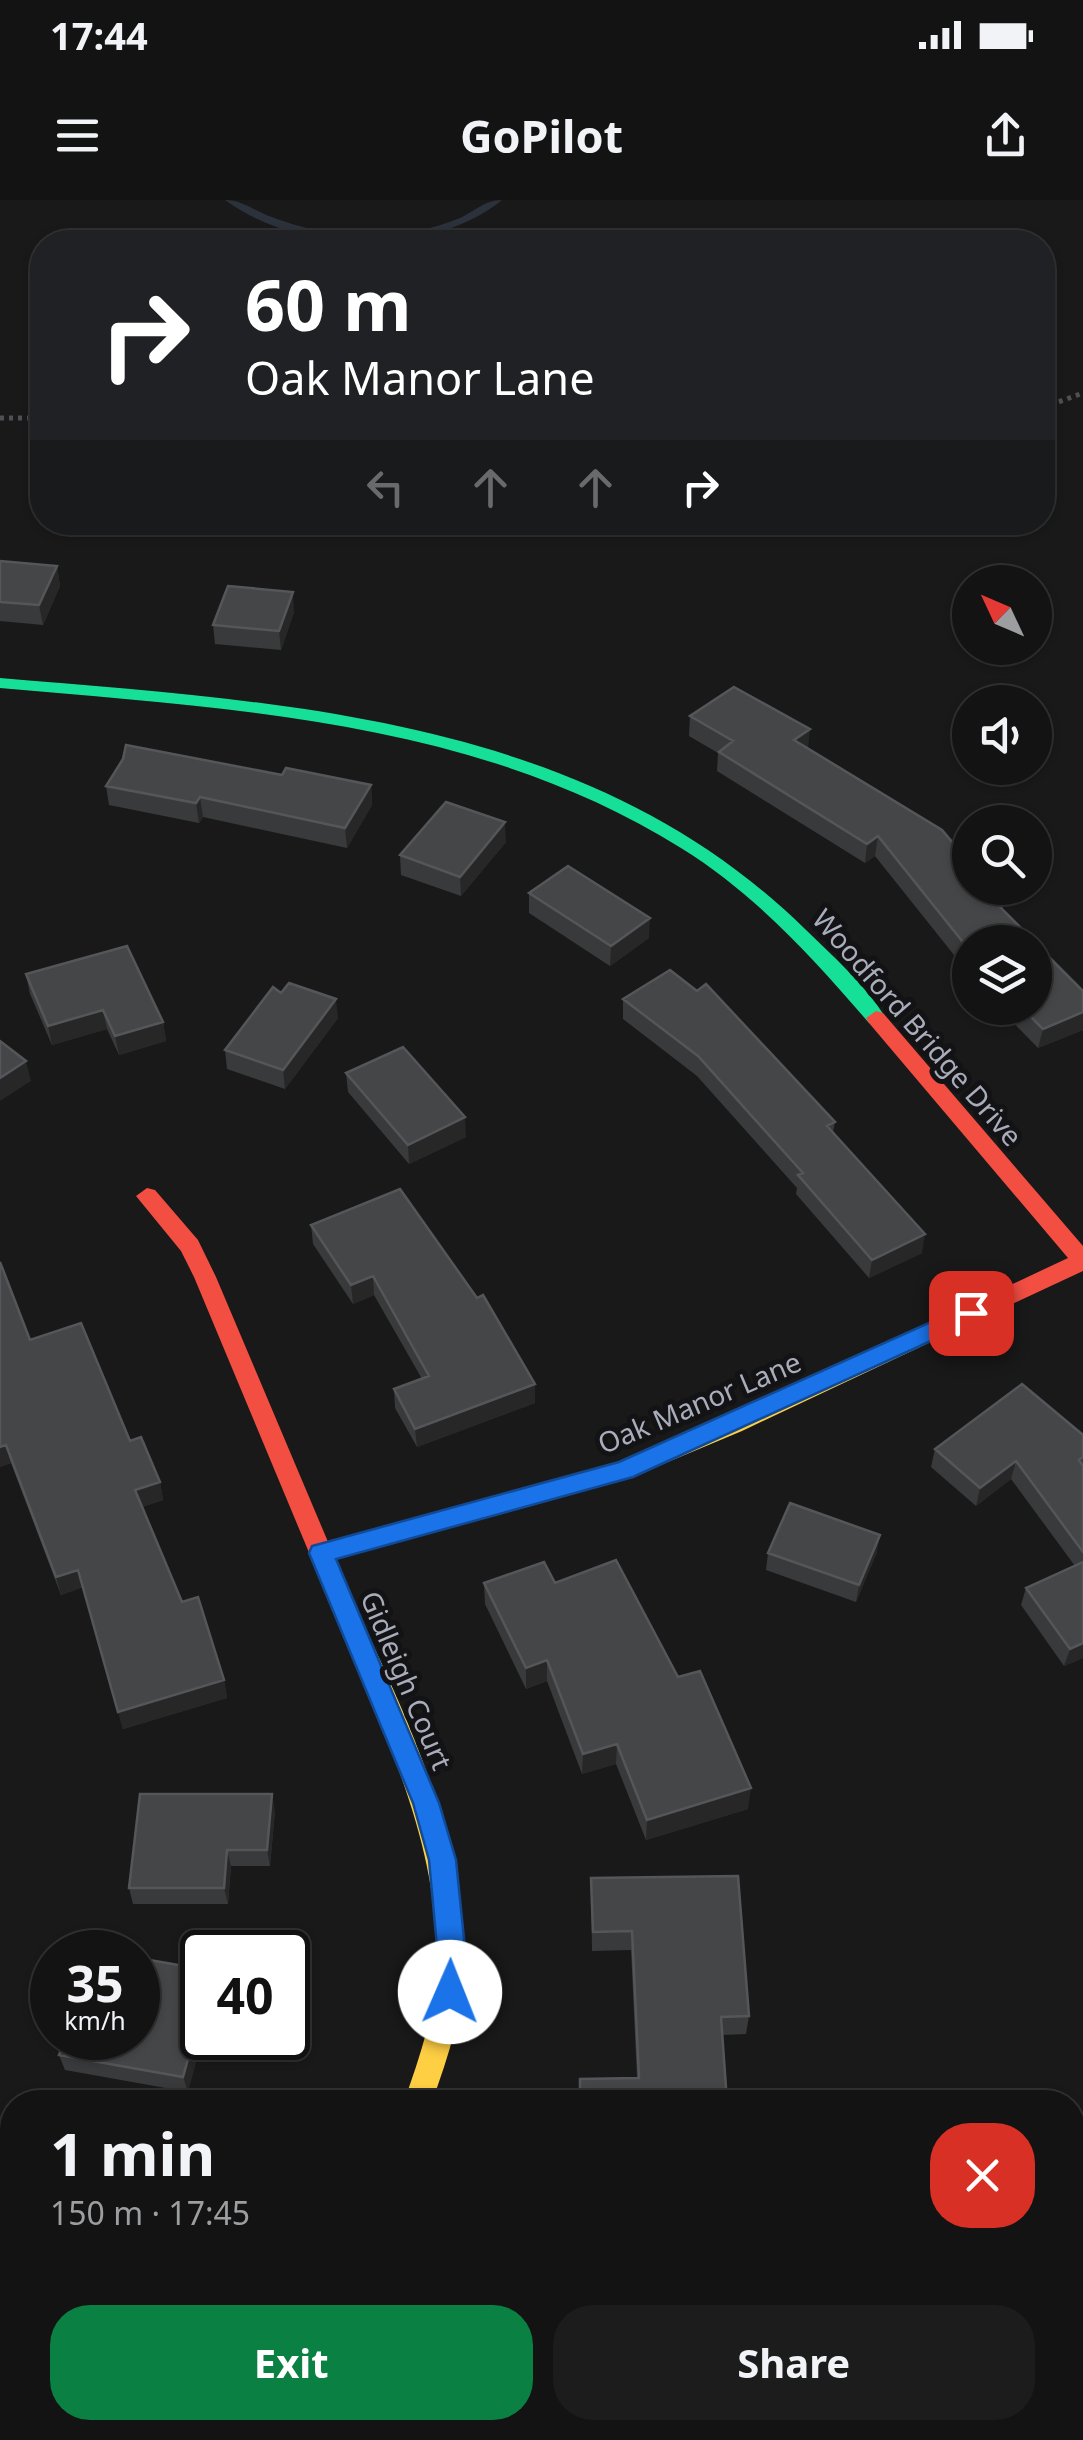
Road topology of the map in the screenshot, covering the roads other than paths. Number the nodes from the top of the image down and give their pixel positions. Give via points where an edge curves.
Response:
1 (0, 683) edge
2 (147, 1196) dead end
3 (1083, 1261) edge
4 (321, 1553) junction
5 (424, 2090) edge

1 - 3 street, Woodford Bridge Drive via 360,722 498,757 635,815 722,867 838,972
2 - 4 street, Gidleigh Court via 190,1246
3 - 4 street, Oak Manor Lane via 624,1470
4 - 5 street, Gidleigh Court via 426,1803 442,1860 452,1958 447,2025

